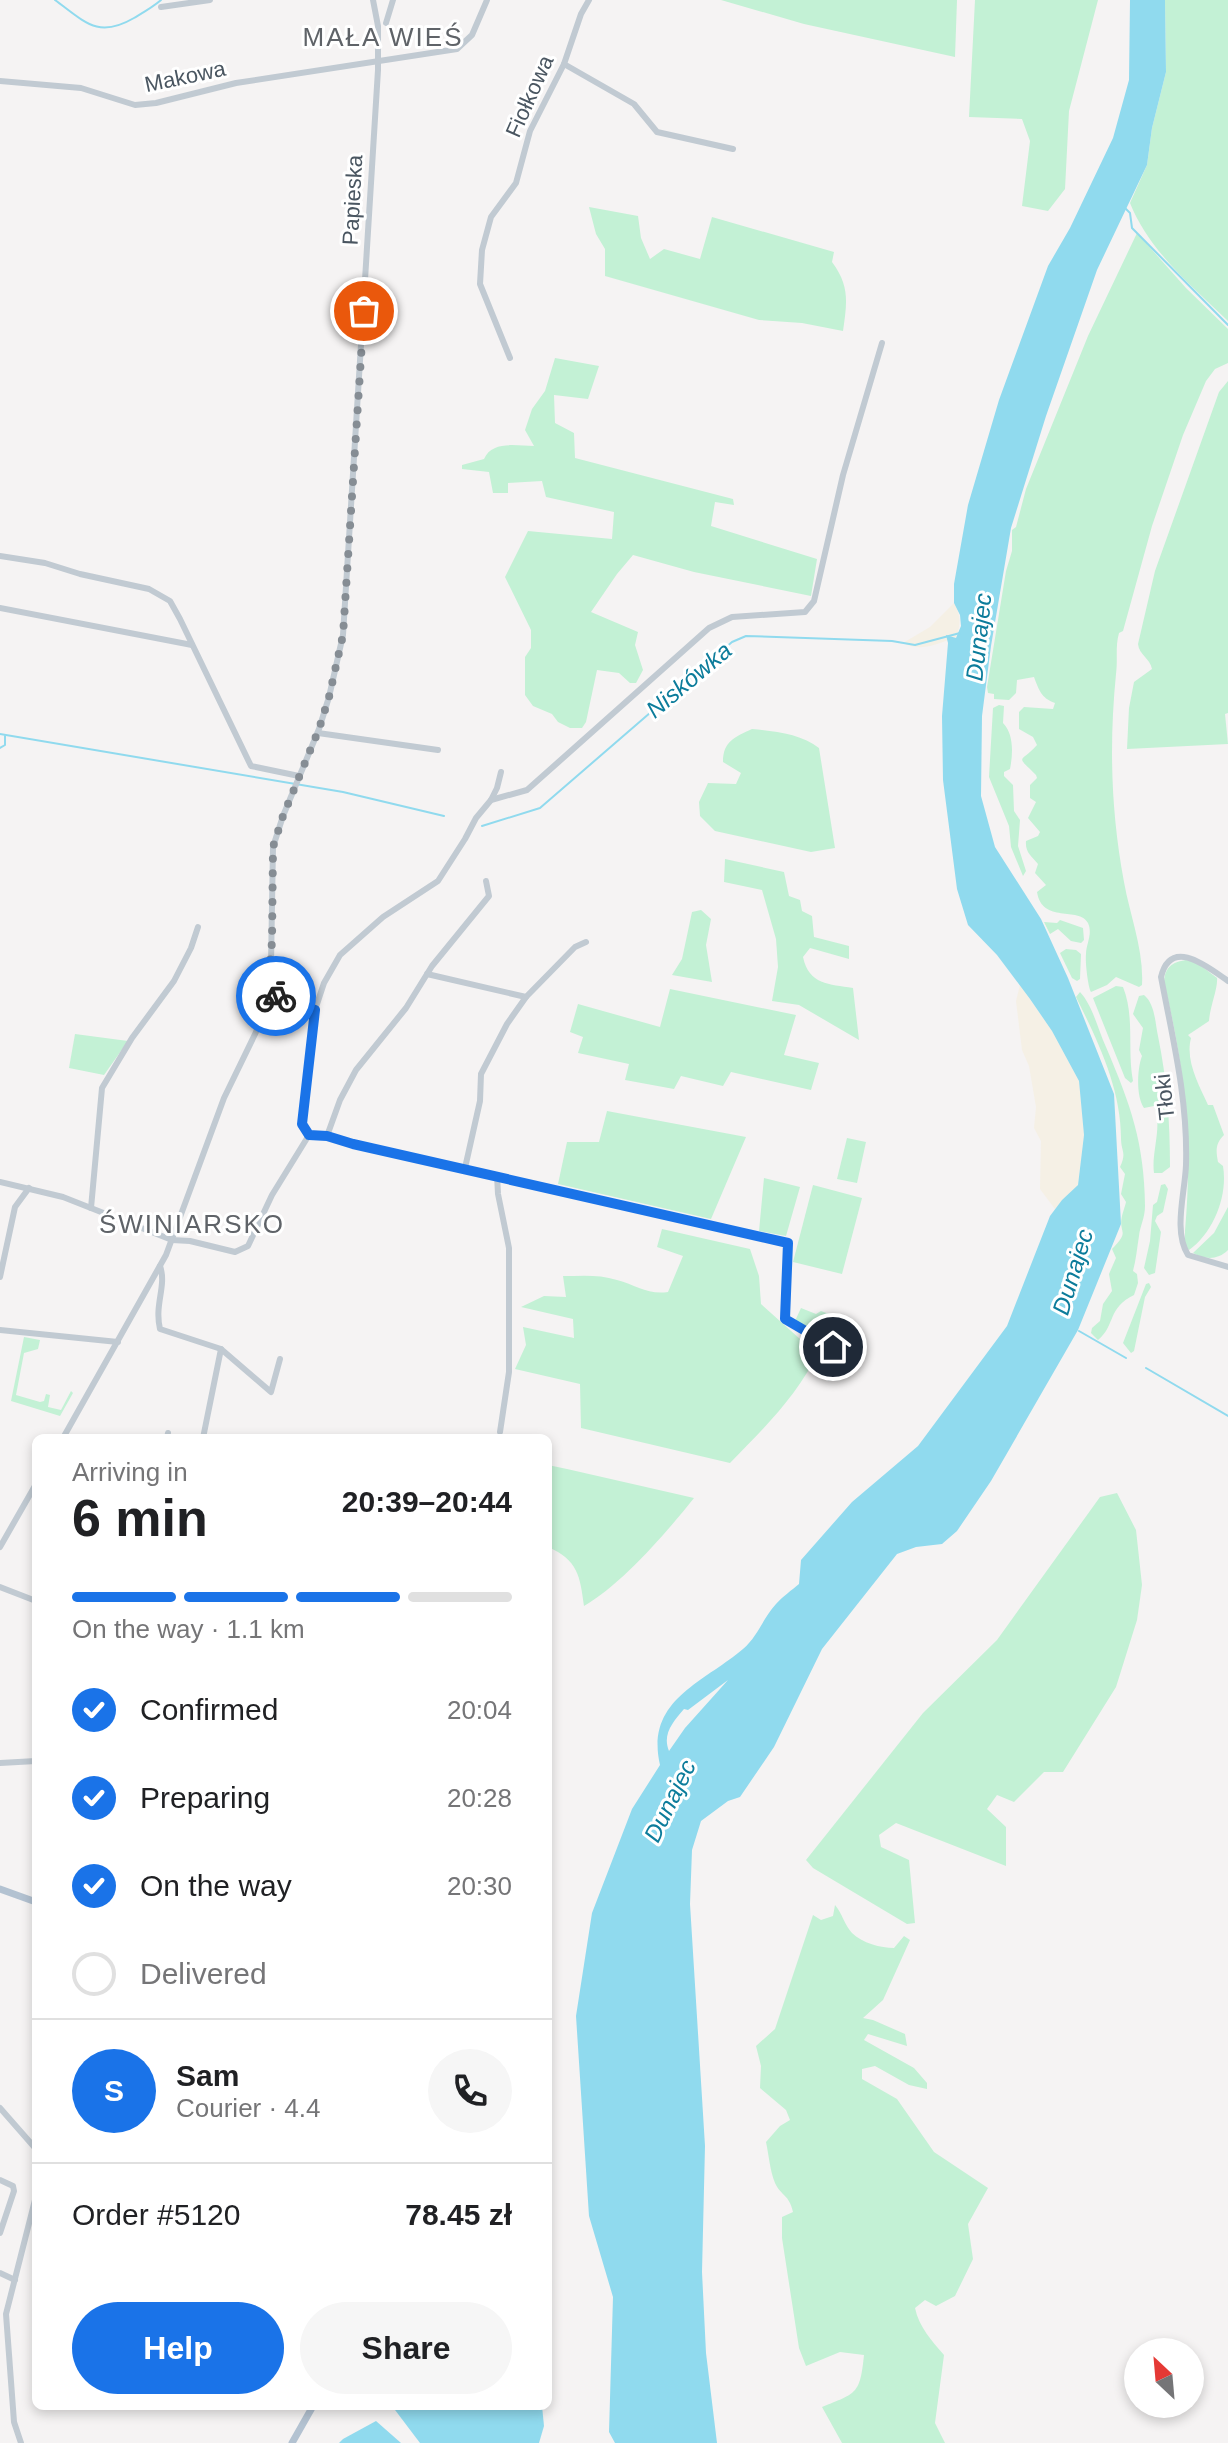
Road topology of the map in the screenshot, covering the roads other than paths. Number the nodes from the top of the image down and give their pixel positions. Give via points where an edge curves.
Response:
1 (210, 0) edge
2 (373, 0) edge
3 (393, 0) edge
4 (487, 0) edge
5 (589, 0) edge
6 (161, 7) dead end
7 (386, 23) dead end
8 (378, 59) junction
9 (564, 64) junction
10 (0, 81) edge
11 (733, 149) dead end
12 (882, 343) dead end
13 (510, 358) dead end
14 (0, 556) edge
15 (0, 608) edge
16 (192, 645) junction
17 (318, 733) junction
18 (438, 750) dead end
19 (501, 772) dead end
20 (299, 777) junction
21 (491, 800) junction
22 (486, 881) dead end
23 (198, 927) dead end
24 (586, 942) dead end
25 (427, 974) junction
26 (1228, 981) edge
27 (267, 993) junction
28 (526, 997) junction
29 (315, 1010) junction
30 (309, 1135) junction
31 (327, 1136) junction
32 (465, 1168) junction
33 (497, 1175) junction
34 (0, 1182) edge
35 (29, 1188) junction
36 (91, 1208) junction
37 (172, 1240) junction
38 (160, 1266) junction
39 (1228, 1267) edge
40 (0, 1277) edge
41 (0, 1330) edge
42 (118, 1342) junction
43 (221, 1349) junction
44 (280, 1359) dead end
45 (830, 1378) dead end
46 (500, 1432) dead end
47 (65, 1434) edge
48 (204, 1434) edge
49 (32, 1491) edge
50 (0, 1547) edge
51 (0, 1587) edge
52 (32, 1599) edge
53 (32, 1761) edge
54 (0, 1763) edge
55 (0, 1889) edge
56 (32, 1901) edge
57 (0, 2108) edge
58 (32, 2144) edge
59 (0, 2180) edge
60 (32, 2212) edge
61 (0, 2233) edge
62 (0, 2273) edge
63 (15, 2280) junction
64 (3, 2345) edge
65 (311, 2410) edge
66 (21, 2443) edge
67 (292, 2443) edge

1 - 6 street
2 - 8 street, Papieska
3 - 7 street
4 - 8 street, Makowa via 472,35 457,49
5 - 9 street, Fiołkowa
8 - 10 street, Makowa via 135,105 81,88
8 - 17 street, Papieska via 345,609
9 - 11 street via 634,104 657,132
9 - 13 street, Fiołkowa via 530,131 516,183 491,217 482,250 480,284
12 - 21 street via 852,441 814,601 805,612 732,617 709,628 527,790
14 - 16 street via 149,589 170,601
15 - 16 street
16 - 20 street via 251,766
17 - 18 street
17 - 20 street, Papieska
19 - 21 street
20 - 27 street, Papieska via 273,847
21 - 29 street via 438,881 383,917 340,955
22 - 25 street via 489,896
23 - 36 street via 174,981 102,1088
24 - 28 street
25 - 28 street
25 - 31 street via 356,1070
26 - 39 street, Tłoki via 1184,957 1171,961 1161,977 1184,1100 1181,1240 1188,1255
27 - 29 street
27 - 37 street, Papieska
28 - 32 street via 481,1074
29 - 30 street via 302,1124
30 - 31 street
30 - 37 street via 248,1246 235,1252
31 - 32 street
32 - 33 street
33 - 45 street via 788,1243 785,1319 833,1347
33 - 46 street via 509,1248 509,1372
34 - 35 street
35 - 36 street
35 - 40 street via 15,1207
36 - 37 street
37 - 38 street, Papieska
38 - 42 street, Papieska
38 - 43 street via 160,1329
41 - 42 street
42 - 47 street, Papieska
43 - 44 street via 271,1392
43 - 48 street
49 - 50 street
51 - 52 street
53 - 54 street
55 - 56 main road
57 - 58 street
59 - 61 street via 14,2191
60 - 63 street
62 - 63 street
63 - 64 street
64 - 66 street
65 - 67 main road

